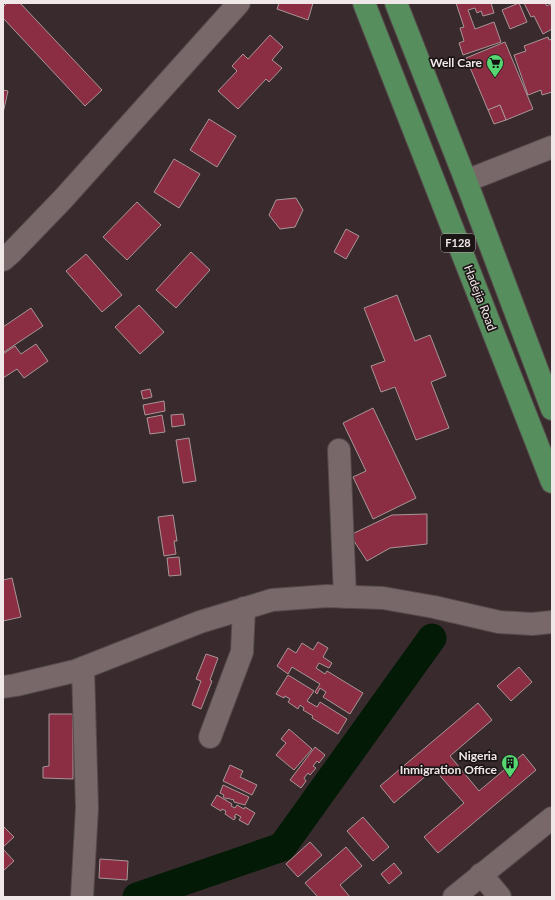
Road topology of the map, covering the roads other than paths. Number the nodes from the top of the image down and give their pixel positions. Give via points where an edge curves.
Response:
1 (238, 3) edge
2 (364, 3) edge
3 (396, 3) edge
4 (552, 147) edge
5 (466, 181) junction
6 (3, 260) edge
7 (552, 409) edge
8 (339, 450) dead end
9 (552, 482) edge
10 (344, 597) junction
11 (244, 608) junction
12 (552, 622) edge
13 (83, 668) junction
14 (3, 687) edge
15 (210, 737) dead end
16 (552, 818) edge
17 (481, 874) junction
18 (82, 897) edge
19 (454, 897) edge
20 (500, 897) edge

1 - 6 street via 63,199
2 - 9 main road, Hadejia Road / F128
3 - 5 main road, F128
4 - 5 street
5 - 7 main road, F128
8 - 10 street
10 - 11 street via 272,600
10 - 12 street via 383,598 499,622
11 - 13 street via 200,622
11 - 15 street via 242,652
13 - 14 street via 16,686
13 - 18 street via 87,808
16 - 17 street
17 - 19 street
17 - 20 street

